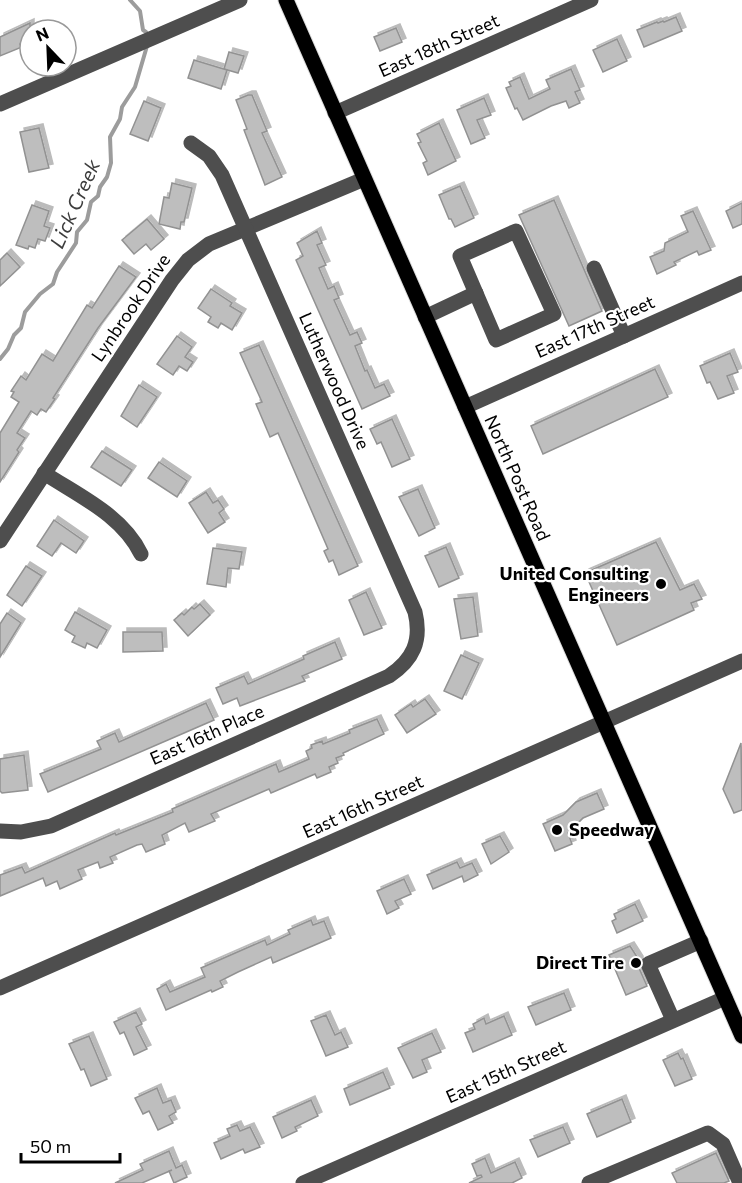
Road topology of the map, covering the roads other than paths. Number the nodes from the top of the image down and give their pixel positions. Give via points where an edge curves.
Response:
1 (240, 0) edge
2 (286, 0) edge
3 (591, 0) edge
4 (0, 104) edge
5 (335, 113) junction
6 (191, 143) dead end
7 (364, 179) junction
8 (245, 230) junction
9 (594, 268) dead end
10 (742, 283) edge
11 (476, 293) junction
12 (425, 317) junction
13 (624, 336) junction
14 (465, 407) junction
15 (44, 472) junction
16 (0, 541) edge
17 (141, 554) dead end
18 (415, 646) joint
19 (742, 661) edge
20 (603, 721) junction
21 (0, 831) edge
22 (701, 941) junction
23 (0, 988) edge
24 (725, 998) junction
25 (672, 1020) junction
26 (742, 1036) edge
27 (303, 1183) edge
28 (589, 1183) edge
29 (740, 1183) edge

1 - 4 street
2 - 5 main road, North Post Road
3 - 5 street, East 18th Street
5 - 7 main road, North Post Road
6 - 8 street, Lutherwood Drive via 218,168
7 - 8 street, Lynbrook Drive
7 - 12 main road, North Post Road
8 - 15 street, Lynbrook Drive via 203,248 180,269
8 - 18 street, Lutherwood Drive via 415,612
9 - 13 street
10 - 13 street, East 17th Street
11 - 11 street via 496,340 554,314 516,231 460,256
11 - 12 street
12 - 14 main road, North Post Road
13 - 14 street, East 17th Street
14 - 20 main road, North Post Road
15 - 16 street, Lynbrook Drive
15 - 17 street via 119,523
18 - 21 street, East 16th Place via 402,668 389,676 51,826 21,832
19 - 20 street, East 16th Street
20 - 22 main road, North Post Road
20 - 23 street, East 16th Street
22 - 24 main road, North Post Road
22 - 25 street via 648,964
24 - 25 street, East 15th Street
24 - 26 main road, North Post Road
25 - 27 street, East 15th Street
28 - 29 street via 708,1132 723,1144

